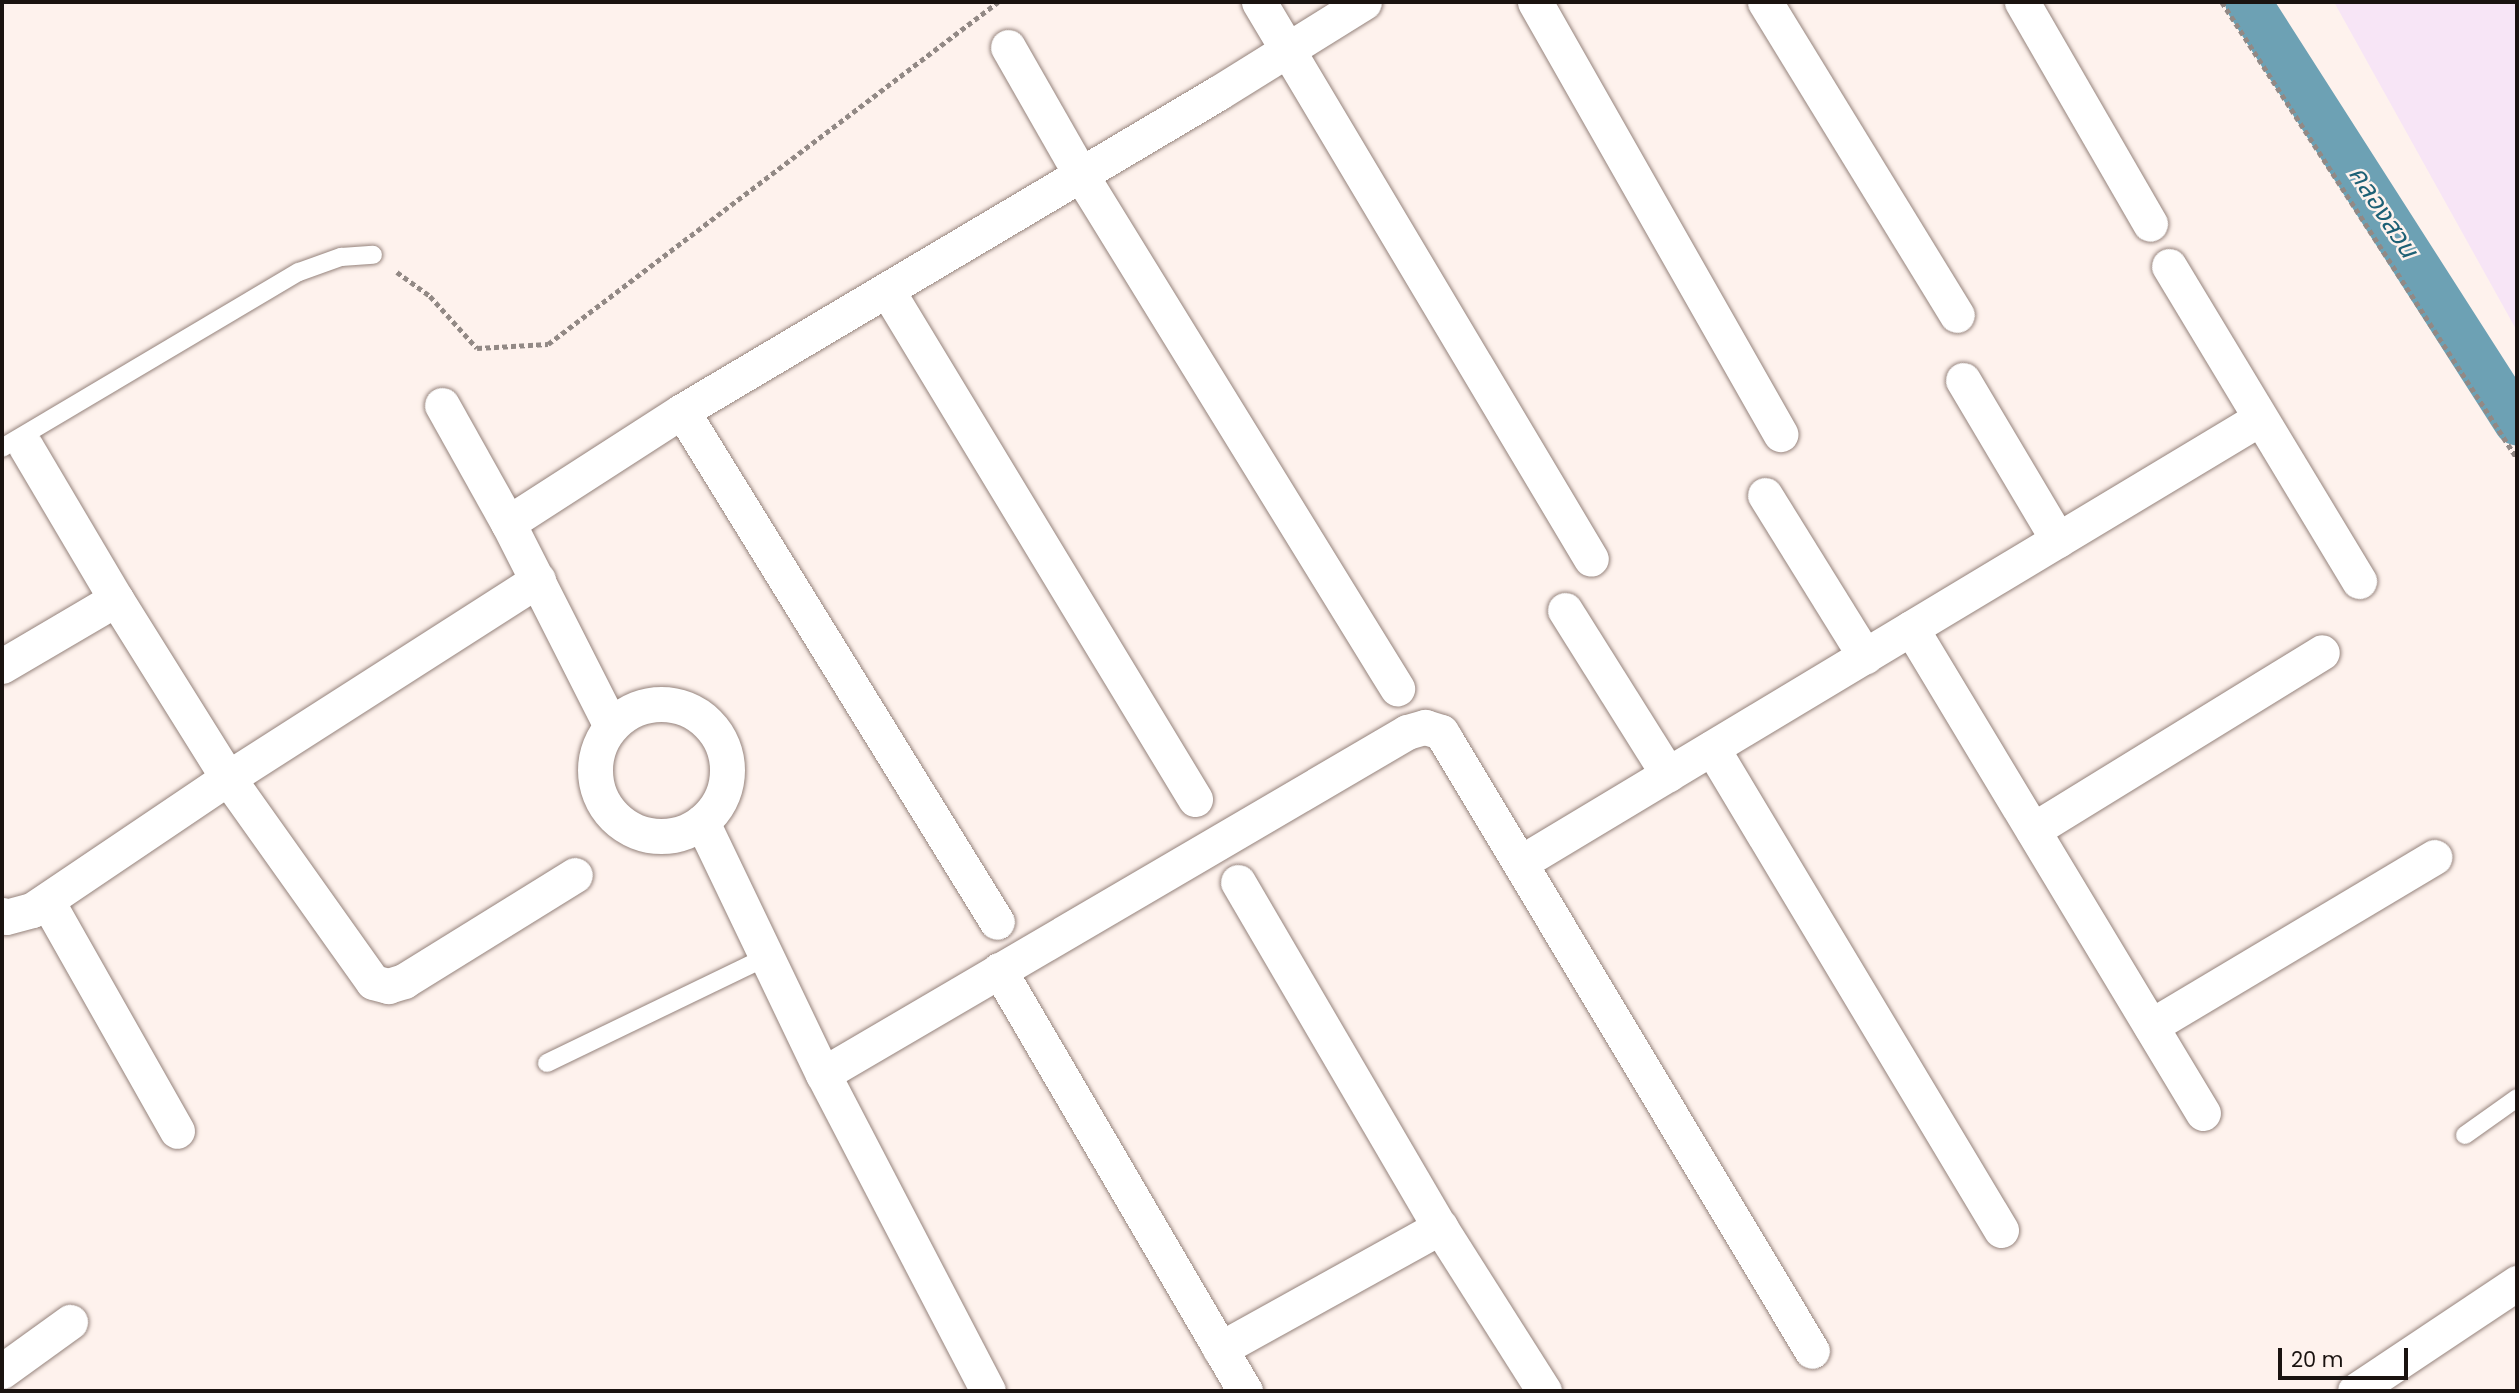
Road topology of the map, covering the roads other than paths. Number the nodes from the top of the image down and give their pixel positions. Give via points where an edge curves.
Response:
1 (1259, 2) edge
2 (1364, 2) edge
3 (1535, 2) edge
4 (1765, 2) edge
5 (2022, 2) edge
6 (1008, 47) dead end
7 (1286, 51) junction
8 (1081, 174) junction
9 (2150, 224) dead end
10 (373, 255) road end
11 (2169, 266) dead end
12 (887, 289) junction
13 (1957, 315) dead end
14 (1963, 380) dead end
15 (442, 405) dead end
16 (682, 411) junction
17 (2259, 419) junction
18 (1780, 434) dead end
19 (14, 447) edge
20 (1765, 495) dead end
21 (508, 523) junction
22 (2058, 540) junction
23 (1591, 559) dead end
24 (538, 580) junction
25 (2359, 581) dead end
26 (116, 599) junction
27 (1565, 610) dead end
28 (1912, 628) junction
29 (2322, 652) dead end
30 (1865, 656) junction
31 (2, 666) edge
32 (1397, 688) dead end
33 (611, 726) junction
34 (1712, 748) junction
35 (1668, 774) junction
36 (228, 778) junction
37 (1195, 799) dead end
38 (702, 822) junction
39 (2033, 830) junction
40 (2435, 857) dead end
41 (1520, 863) junction
42 (575, 875) dead end
43 (1238, 882) dead end
44 (47, 901) junction
45 (2, 915) edge
46 (998, 922) dead end
47 (766, 957) junction
48 (999, 970) junction
49 (2151, 1026) junction
50 (547, 1063) dead end
51 (823, 1074) junction
52 (2517, 1098) edge
53 (2203, 1113) dead end
54 (177, 1131) dead end
55 (2465, 1135) dead end
56 (1440, 1227) junction
57 (2001, 1230) dead end
58 (2517, 1283) edge
59 (70, 1322) dead end
60 (1220, 1349) junction
61 (1812, 1351) dead end
62 (2, 1371) edge
63 (988, 1391) edge
64 (1245, 1391) edge
65 (1544, 1391) edge
66 (2355, 1391) edge

1 - 7 street
2 - 7 street
3 - 18 street
4 - 13 street
5 - 9 street
6 - 8 street
7 - 8 street
7 - 23 street
8 - 12 street
8 - 32 street
10 - 19 lane via 341,257 299,272
11 - 17 street
12 - 16 street
12 - 37 street
14 - 22 street
15 - 21 street
16 - 21 street
16 - 46 street
17 - 22 street
17 - 25 street
19 - 26 street
20 - 30 street
21 - 24 street
22 - 28 street
24 - 33 street
24 - 36 street
26 - 31 street
26 - 36 street
27 - 35 street
28 - 30 street
28 - 39 street
29 - 39 street
30 - 34 street
33 - 38 street via 595,765 597,787 621,823 662,836
33 - 38 street via 630,711 653,704 677,706 699,716 716,734 726,756 726,781 718,804
34 - 35 street
34 - 57 street
35 - 41 street
36 - 42 street via 373,982 388,986 404,981
36 - 44 street
38 - 47 street
39 - 49 street
40 - 49 street
41 - 48 street via 1441,732 1425,727 1407,732
41 - 61 street
43 - 56 street
44 - 45 street via 32,911
44 - 54 street
47 - 50 lane
47 - 51 street
48 - 51 street
48 - 60 street
49 - 53 street
51 - 63 street
52 - 55 lane
56 - 60 street
56 - 65 street
58 - 66 street
59 - 62 street
60 - 64 street

